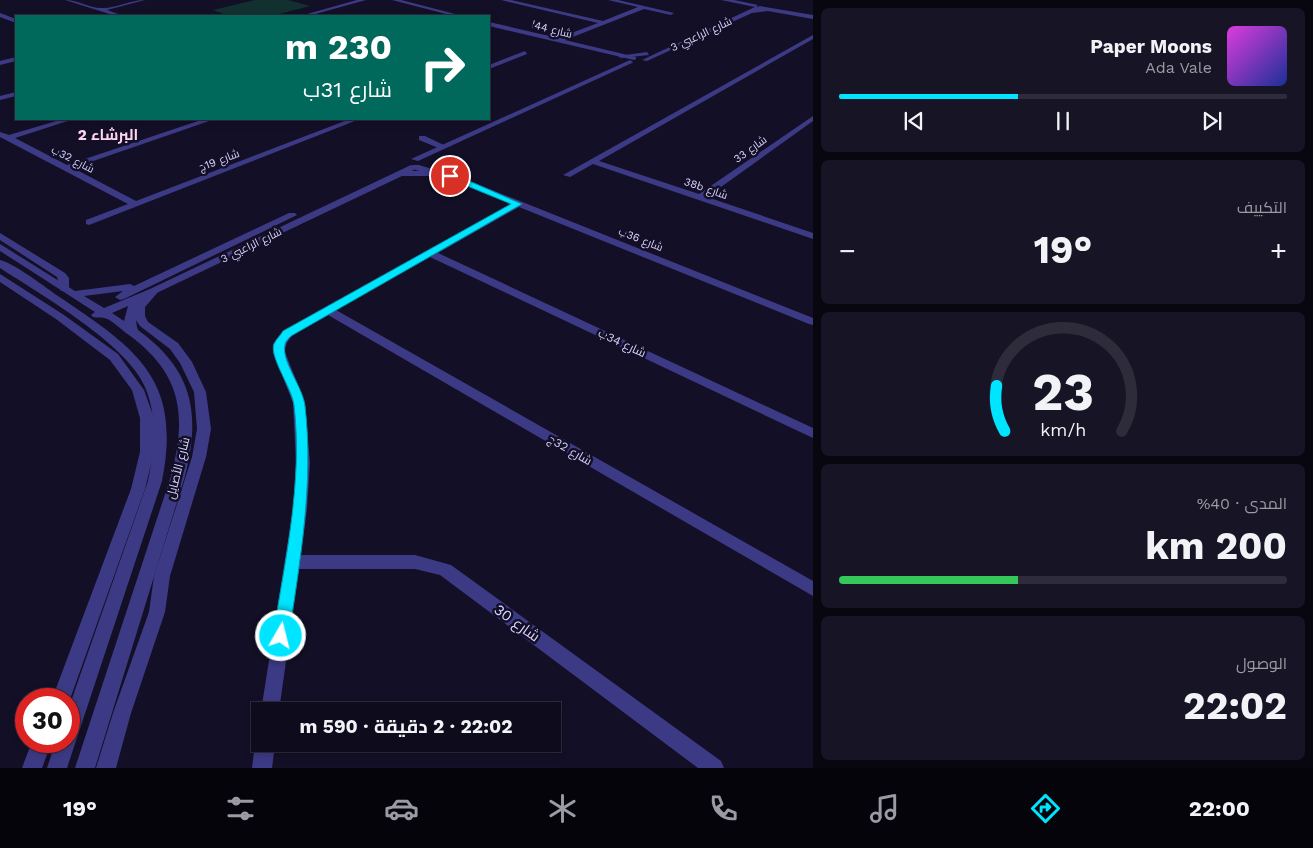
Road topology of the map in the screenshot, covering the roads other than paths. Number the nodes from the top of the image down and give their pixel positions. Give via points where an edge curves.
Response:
1 (68, 0) edge
2 (142, 0) edge
3 (363, 0) edge
4 (395, 0) edge
5 (504, 0) edge
6 (611, 0) edge
7 (725, 0) edge
8 (644, 7) junction
9 (753, 8) junction
10 (101, 10) junction
11 (773, 10) junction
12 (322, 11) junction
13 (671, 12) dead end
14 (794, 13) junction
15 (331, 14) dead end
16 (0, 15) edge
17 (118, 15) edge
18 (307, 15) edge
19 (456, 15) edge
20 (813, 17) edge
21 (15, 21) edge
22 (604, 23) junction
23 (490, 24) edge
24 (811, 40) edge
25 (558, 41) junction
26 (525, 53) dead end
27 (620, 56) junction
28 (490, 58) edge
29 (15, 59) edge
30 (637, 59) junction
31 (503, 62) junction
32 (0, 63) edge
33 (621, 66) junction
34 (490, 67) edge
35 (15, 94) edge
36 (0, 98) edge
37 (813, 118) edge
38 (66, 120) edge
39 (208, 120) edge
40 (353, 120) edge
41 (4, 136) edge
42 (422, 138) dead end
43 (439, 162) junction
44 (592, 162) junction
45 (416, 164) junction
46 (66, 168) junction
47 (567, 175) dead end
48 (394, 176) junction
49 (700, 198) junction
50 (136, 204) junction
51 (518, 204) junction
52 (90, 222) dead end
53 (0, 236) edge
54 (813, 236) edge
55 (0, 247) edge
56 (430, 253) junction
57 (0, 263) edge
58 (7, 277) edge
59 (150, 289) junction
60 (69, 291) junction
61 (100, 310) junction
62 (328, 310) junction
63 (83, 319) junction
64 (813, 322) edge
65 (133, 333) junction
66 (153, 416) junction
67 (813, 433) edge
68 (292, 562) junction
69 (813, 589) edge
70 (65, 688) edge
71 (80, 702) edge
72 (271, 702) edge
73 (265, 752) edge
74 (38, 753) edge
75 (62, 753) edge
76 (32, 768) edge
77 (57, 768) edge
78 (85, 768) edge
79 (106, 768) edge
80 (262, 768) edge
81 (714, 768) edge

1 - 10 street
2 - 10 street
3 - 12 street
4 - 19 street
5 - 22 street
6 - 8 street
7 - 9 street
7 - 9 street
8 - 13 street
8 - 22 street
9 - 11 street
9 - 11 street
9 - 14 street
9 - 30 street, شارع الراعبي 3
10 - 17 street
11 - 14 street
12 - 15 street
12 - 18 street
14 - 20 street
16 - 21 street
22 - 25 street
23 - 25 street, شارع 44ا
24 - 44 street
25 - 27 street, شارع 44ا
26 - 31 street
27 - 30 street, شارع 44ا
27 - 30 street
27 - 33 street
28 - 31 street
29 - 32 street
30 - 33 street, شارع الراعبي 3
30 - 43 street, شارع الراعبي 3
31 - 34 street
33 - 43 street, شارع الراعبي 3
35 - 36 street
37 - 49 street, شارع 33
38 - 41 street
39 - 46 street
40 - 50 street, شارع 19ج
41 - 46 street, شارع 32ب
42 - 43 street
43 - 45 street, شارع 36ب
43 - 45 street, شارع الراعبي 3
43 - 48 street via 414,173
43 - 51 street, شارع 36ب via 459,180
44 - 47 street
44 - 49 street, 38b شارع
45 - 48 street, شارع الراعبي 3
45 - 59 street, شارع الراعبي 3
46 - 50 street, شارع 32ب
48 - 59 street, شارع الراعبي 3
49 - 54 street, 38b شارع
50 - 52 street, شارع 19ج
51 - 56 street
51 - 64 street, شارع 36ب
53 - 60 street via 64,278
55 - 60 street, شارع الأصايل
56 - 62 street
56 - 67 street, شارع 34ب
57 - 58 street, شارع الأصايل
58 - 63 street, شارع الأصايل
58 - 66 street via 114,357
59 - 60 street
59 - 61 street, شارع الراعبي 3
59 - 61 street, شارع الراعبي 3
59 - 65 street via 130,312
59 - 79 street via 139,316 144,324 174,346 186,362 200,392 204,429 199,457 162,576 157,612
60 - 61 street, شارع الأصايل
61 - 63 street, شارع الراعبي 3
61 - 65 street, شارع الأصايل
62 - 68 street via 287,333 279,344 279,352 299,403 303,442 302,485
62 - 69 street, شارع 32ج
63 - 66 street, شارع الأصايل via 134,360 153,390
65 - 78 street, شارع الأصايل via 159,355 178,382 186,409 187,440
66 - 70 street via 140,483
66 - 71 street, شارع الأصايل via 161,446 155,481
68 - 72 street
68 - 81 street, شارع 30 via 415,562 445,570
73 - 80 street
74 - 76 street
75 - 77 street

